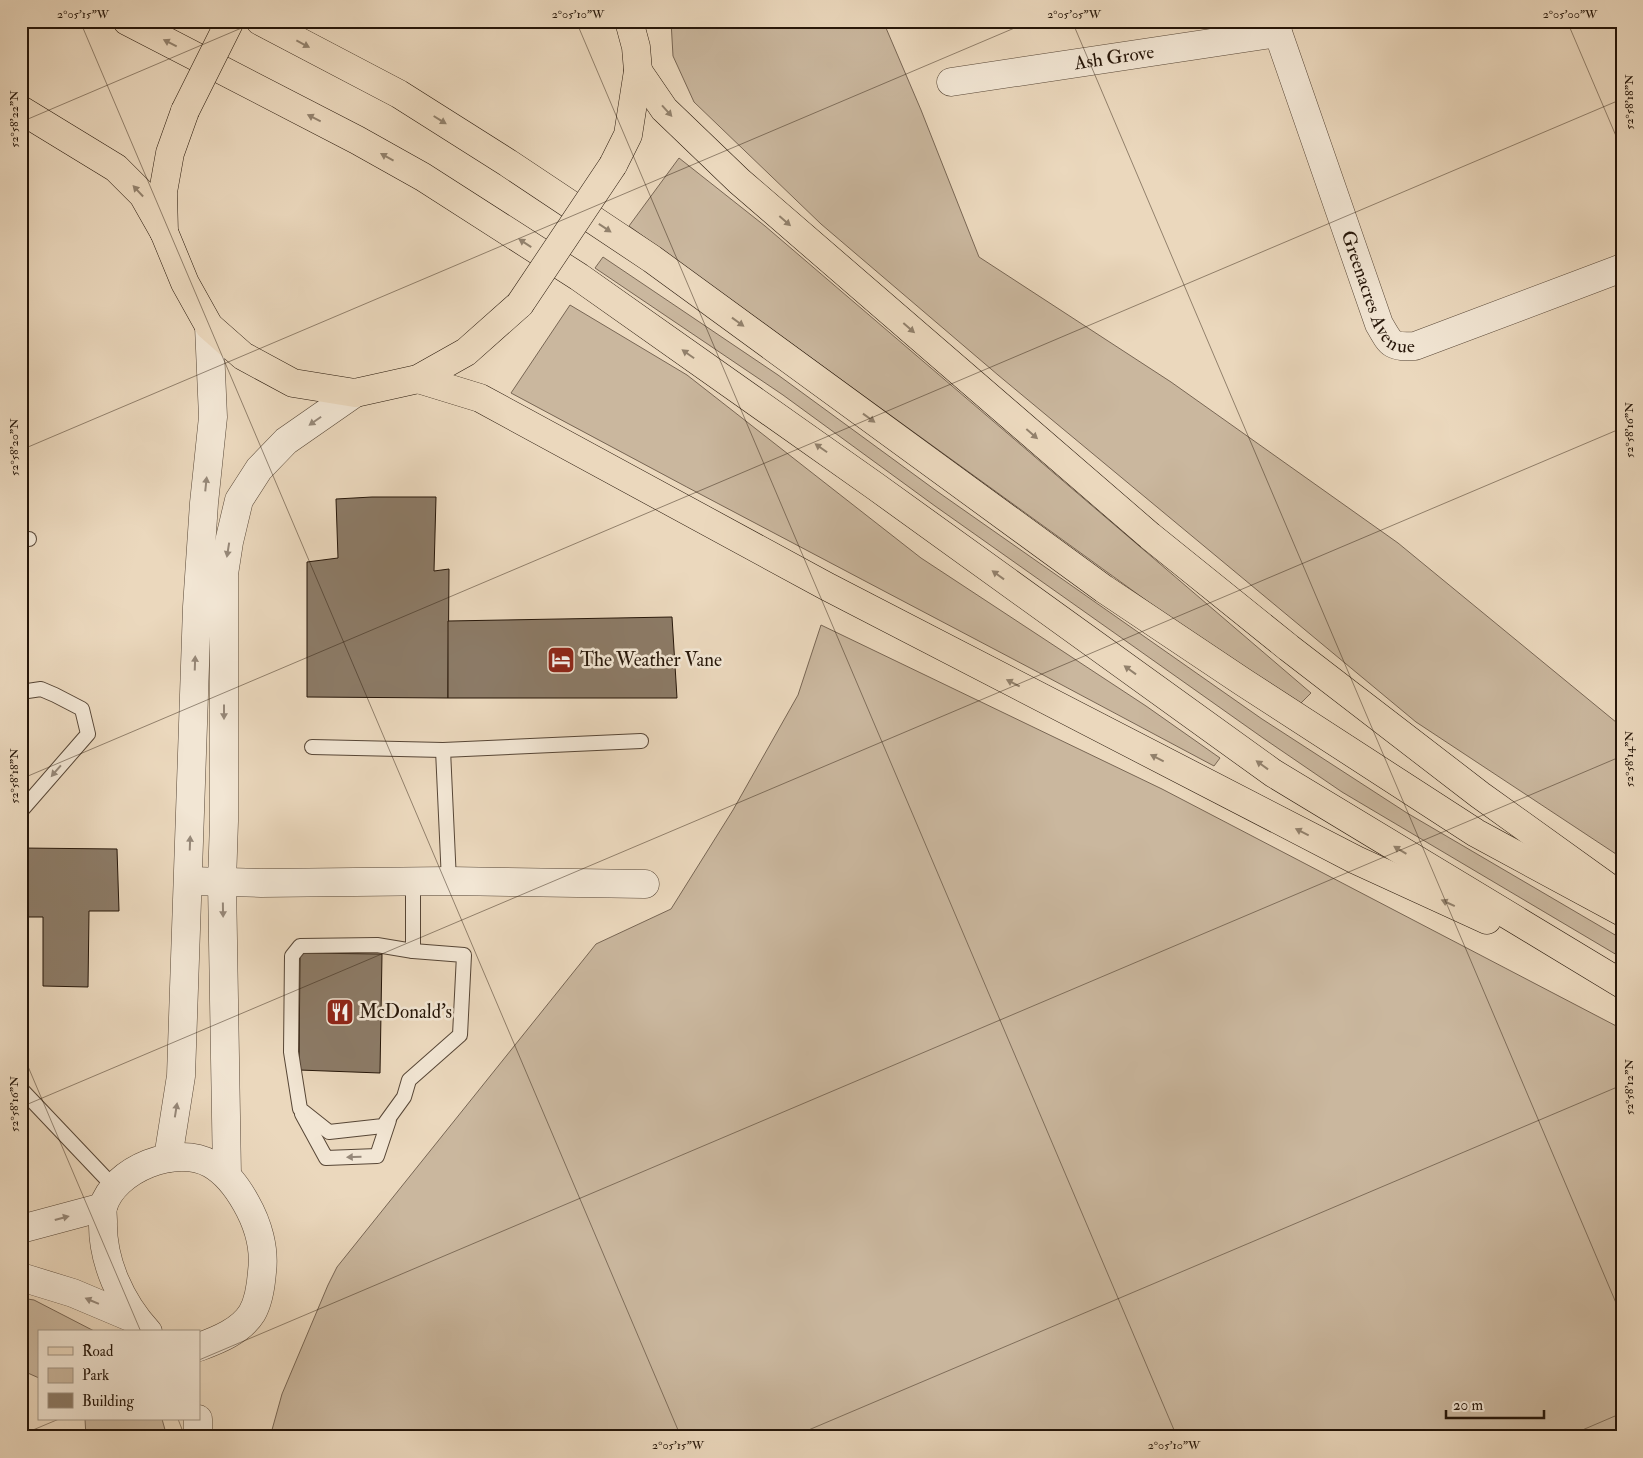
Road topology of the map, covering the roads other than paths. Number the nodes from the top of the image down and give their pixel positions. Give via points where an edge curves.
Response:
1 (127, 21) edge
2 (230, 21) edge
3 (260, 21) edge
4 (630, 21) edge
5 (1276, 27) edge
6 (638, 71) junction
7 (951, 82) dead end
8 (21, 110) edge
9 (164, 232) junction
10 (1622, 268) edge
11 (209, 326) junction
12 (418, 379) junction
13 (355, 393) junction
14 (21, 692) edge
15 (641, 741) dead end
16 (312, 747) dead end
17 (443, 750) junction
18 (21, 811) edge
19 (189, 881) junction
20 (413, 881) junction
21 (449, 881) junction
22 (222, 882) junction
23 (646, 884) dead end
24 (1622, 897) edge
25 (1622, 912) edge
26 (413, 951) junction
27 (1613, 979) edge
28 (21, 1089) edge
29 (300, 1109) junction
30 (391, 1114) junction
31 (168, 1158) junction
32 (227, 1175) junction
33 (108, 1197) junction
34 (21, 1228) edge
35 (21, 1277) edge
36 (142, 1326) edge
37 (200, 1347) edge
38 (198, 1420) edge
39 (198, 1437) edge

27 -> 1 main road via 1273,772 579,277 415,172
2 - 9 main road, bridge via 185,111 170,153 163,192
3 -> 25 main road via 399,94 508,163 652,259 1104,589 1476,833
4 - 6 main road
5 - 7 street, Ash Grove
5 - 10 street, Greenacres Avenue via 1379,324 1389,341 1398,346 1415,346
6 - 12 main road, bridge via 628,135 613,165 520,304 466,352
6 -> 24 main road via 664,109 739,182 1150,536 1480,795
9 -> 8 main road via 143,195 116,168
9 - 11 main road via 184,283
11 - 13 main road via 243,356 293,382
19 -> 11 street via 197,607 214,417
12 - 13 main road
27 -> 12 main road via 1356,860 826,586 480,398
13 -> 22 street via 286,441 259,469 239,500 224,574
14 -> 18 lane via 41,689 82,709 88,734
15 - 17 lane
16 - 17 lane
17 - 21 lane
19 - 22 street
31 -> 19 street via 181,1076
20 - 21 street
20 - 22 street
20 - 26 lane
21 - 23 street
22 -> 32 street
26 - 29 lane via 377,945 300,946 292,956 291,1052
26 - 30 lane via 464,955 460,1035 409,1080 404,1097
28 - 33 lane
29 - 30 lane via 329,1132 383,1126
30 -> 29 lane via 377,1156 326,1158
31 - 32 street via 191,1157 210,1163
31 - 33 street via 146,1164 128,1175
32 - 37 street via 253,1215 260,1237 263,1264 260,1288 252,1313 233,1332
34 -> 33 street
33 - 36 street via 102,1233 107,1256 116,1284
36 -> 35 street via 73,1293
38 - 39 street

